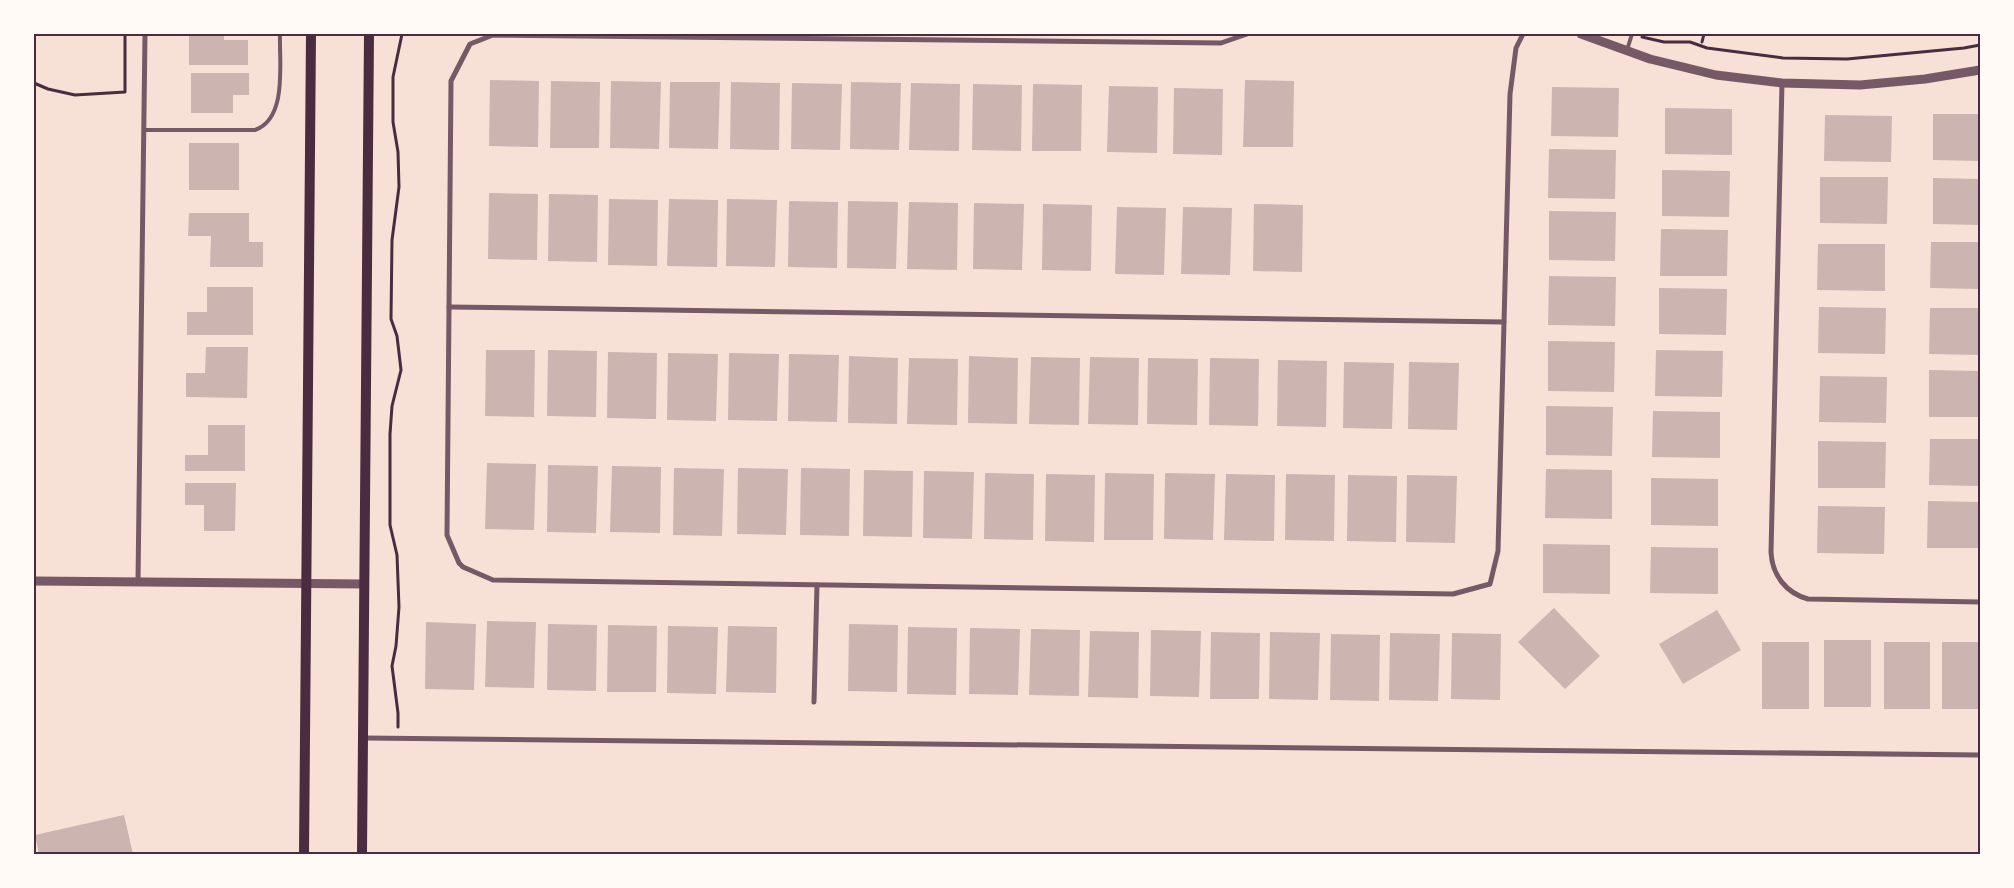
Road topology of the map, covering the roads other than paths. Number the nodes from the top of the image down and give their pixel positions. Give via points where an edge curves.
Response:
1 (145, 34) edge
2 (280, 34) edge
3 (311, 34) edge
4 (369, 34) edge
5 (1247, 34) edge
6 (1523, 34) edge
7 (1581, 34) edge
8 (1632, 34) edge
9 (1627, 50) junction
10 (1980, 70) edge
11 (1782, 83) junction
12 (144, 130) junction
13 (449, 307) junction
14 (1504, 322) junction
15 (34, 581) edge
16 (138, 581) junction
17 (306, 582) junction
18 (364, 584) junction
19 (817, 584) junction
20 (1980, 602) edge
21 (814, 702) dead end
22 (364, 738) junction
23 (1980, 755) edge
24 (304, 854) edge
25 (362, 854) edge

1 - 12 street
2 - 12 lane via 279,97 274,114 262,127 255,130
3 - 17 main road
4 - 18 main road
5 - 13 street via 1221,43 493,35 467,46 451,81
6 - 14 street via 1516,48 1510,94
7 - 9 street
8 - 9 lane
9 - 11 street via 1716,76
10 - 11 street via 1860,85
11 - 20 street via 1773,568 1782,583 1795,594 1814,600
12 - 16 street
13 - 14 street
13 - 19 street via 447,535 461,565 494,580
14 - 19 street via 1498,551 1490,584 1454,594
15 - 16 street
16 - 17 street
17 - 18 street
17 - 24 main road
18 - 22 main road
19 - 21 street
22 - 23 street
22 - 25 main road

